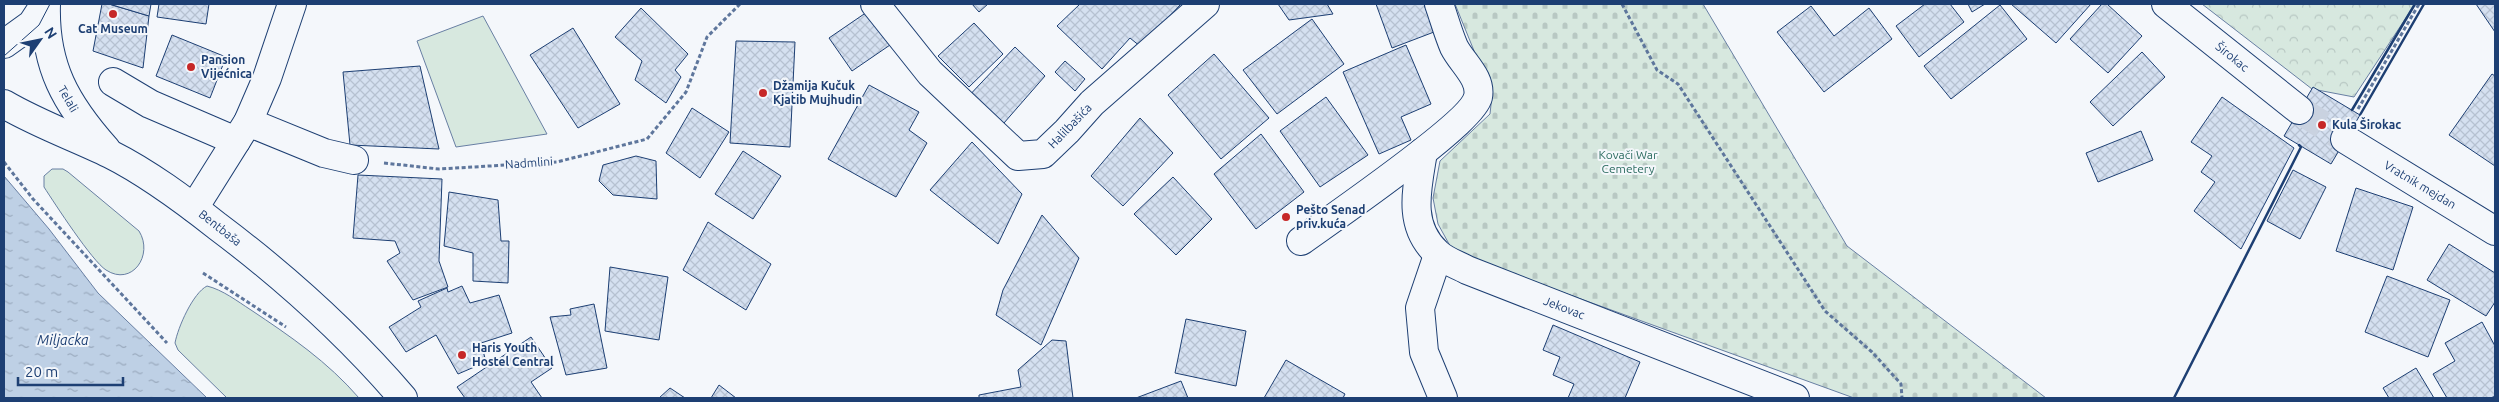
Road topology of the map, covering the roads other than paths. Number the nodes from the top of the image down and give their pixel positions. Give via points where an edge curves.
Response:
1 (45, 4) edge
2 (292, 4) edge
3 (875, 4) edge
4 (1205, 4) edge
5 (1439, 4) edge
6 (2166, 4) edge
7 (4, 44) edge
8 (113, 82) dead end
9 (4, 104) edge
10 (2299, 110) tunnel mouth
11 (242, 132) junction
12 (2345, 139) tunnel mouth
13 (1422, 152) junction
14 (110, 154) junction
15 (354, 160) road end
16 (194, 208) junction
17 (2495, 231) edge
18 (1302, 241) dead end
19 (1438, 255) junction
20 (403, 398) edge
21 (1443, 398) edge
22 (1795, 398) edge

1 - 7 street, Telali via 32,24
1 - 14 street, Telali via 46,31 57,78 83,123
2 - 11 street via 267,78
3 - 4 street, Halilbašića via 930,73 1018,156 1043,154 1092,103
5 - 13 street via 1455,48 1476,79 1478,97 1470,111
6 - 10 street, Širokac
8 - 11 street via 150,104
9 - 14 street, Bentbaša
11 - 15 street
11 - 16 street
12 - 17 street, Vratnik mejdan
13 - 18 street
13 - 19 street, Jekovac via 1415,200 1421,234
14 - 16 street, Bentbaša
16 - 20 street, Bentbaša via 258,257 320,312
19 - 21 street via 1420,308 1424,352
19 - 22 street, Jekovac via 1467,270

